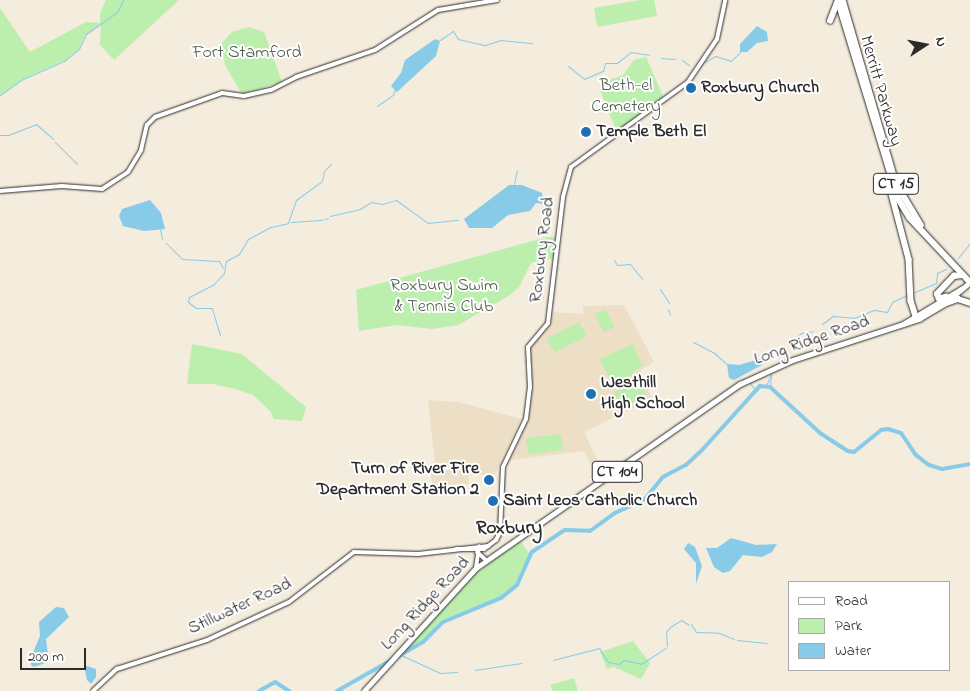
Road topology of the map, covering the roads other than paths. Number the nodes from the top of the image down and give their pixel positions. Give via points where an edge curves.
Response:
1 (497, 0) edge
2 (725, 0) edge
3 (837, 0) edge
4 (843, 0) edge
5 (849, 0) edge
6 (846, 19) junction
7 (882, 154) junction
8 (0, 191) edge
9 (968, 278) edge
10 (961, 289) junction
11 (947, 297) junction
12 (970, 303) edge
13 (944, 304) junction
14 (916, 316) junction
15 (903, 324) junction
16 (479, 546) junction
17 (489, 546) junction
18 (456, 549) junction
19 (477, 552) junction
20 (497, 552) junction
21 (486, 560) junction
22 (476, 568) junction
23 (93, 691) edge
24 (364, 691) edge

1 - 8 street via 438,10 375,50 296,77 271,90 244,96 222,93 155,117 147,125 141,150 128,172 102,189 56,186
2 - 17 street, Roxbury Road via 720,31 689,81 571,167 563,197 548,323 527,350 530,387 526,419 502,467 500,532
3 - 6 highway, Merritt Parkway / CT 15
3 - 6 highway via 830,21
4 - 6 highway, Merritt Parkway / CT 15
5 - 6 highway
6 - 7 highway, Merritt Parkway / CT 15
6 - 9 highway, Merritt Parkway / CT 15 via 900,194 922,226
7 - 9 highway, Merritt Parkway / CT 15 via 898,198 910,218
7 - 14 highway via 909,259 911,301
9 - 10 main road, Long Ridge Road / CT 104
9 - 11 highway via 955,275 938,291 937,298
10 - 11 main road, Long Ridge Road / CT 104
10 - 13 main road, Long Ridge Road / CT 104
11 - 14 main road, Long Ridge Road / CT 104
12 - 13 highway via 958,299
13 - 15 main road, Long Ridge Road / CT 104 via 919,319
14 - 15 main road, Long Ridge Road / CT 104
15 - 20 main road, Long Ridge Road / CT 104 via 814,352 751,377 552,518
16 - 17 street, Stillwater Road
16 - 18 street, Stillwater Road
16 - 19 street
17 - 19 street
17 - 20 street
18 - 19 street, Stillwater Road
18 - 23 street, Stillwater Road via 418,554 354,552 298,596 207,640 117,669
19 - 21 street
19 - 22 street
20 - 21 main road, Long Ridge Road / CT 104
21 - 22 main road, Long Ridge Road / CT 104
22 - 24 main road, Long Ridge Road / CT 104

